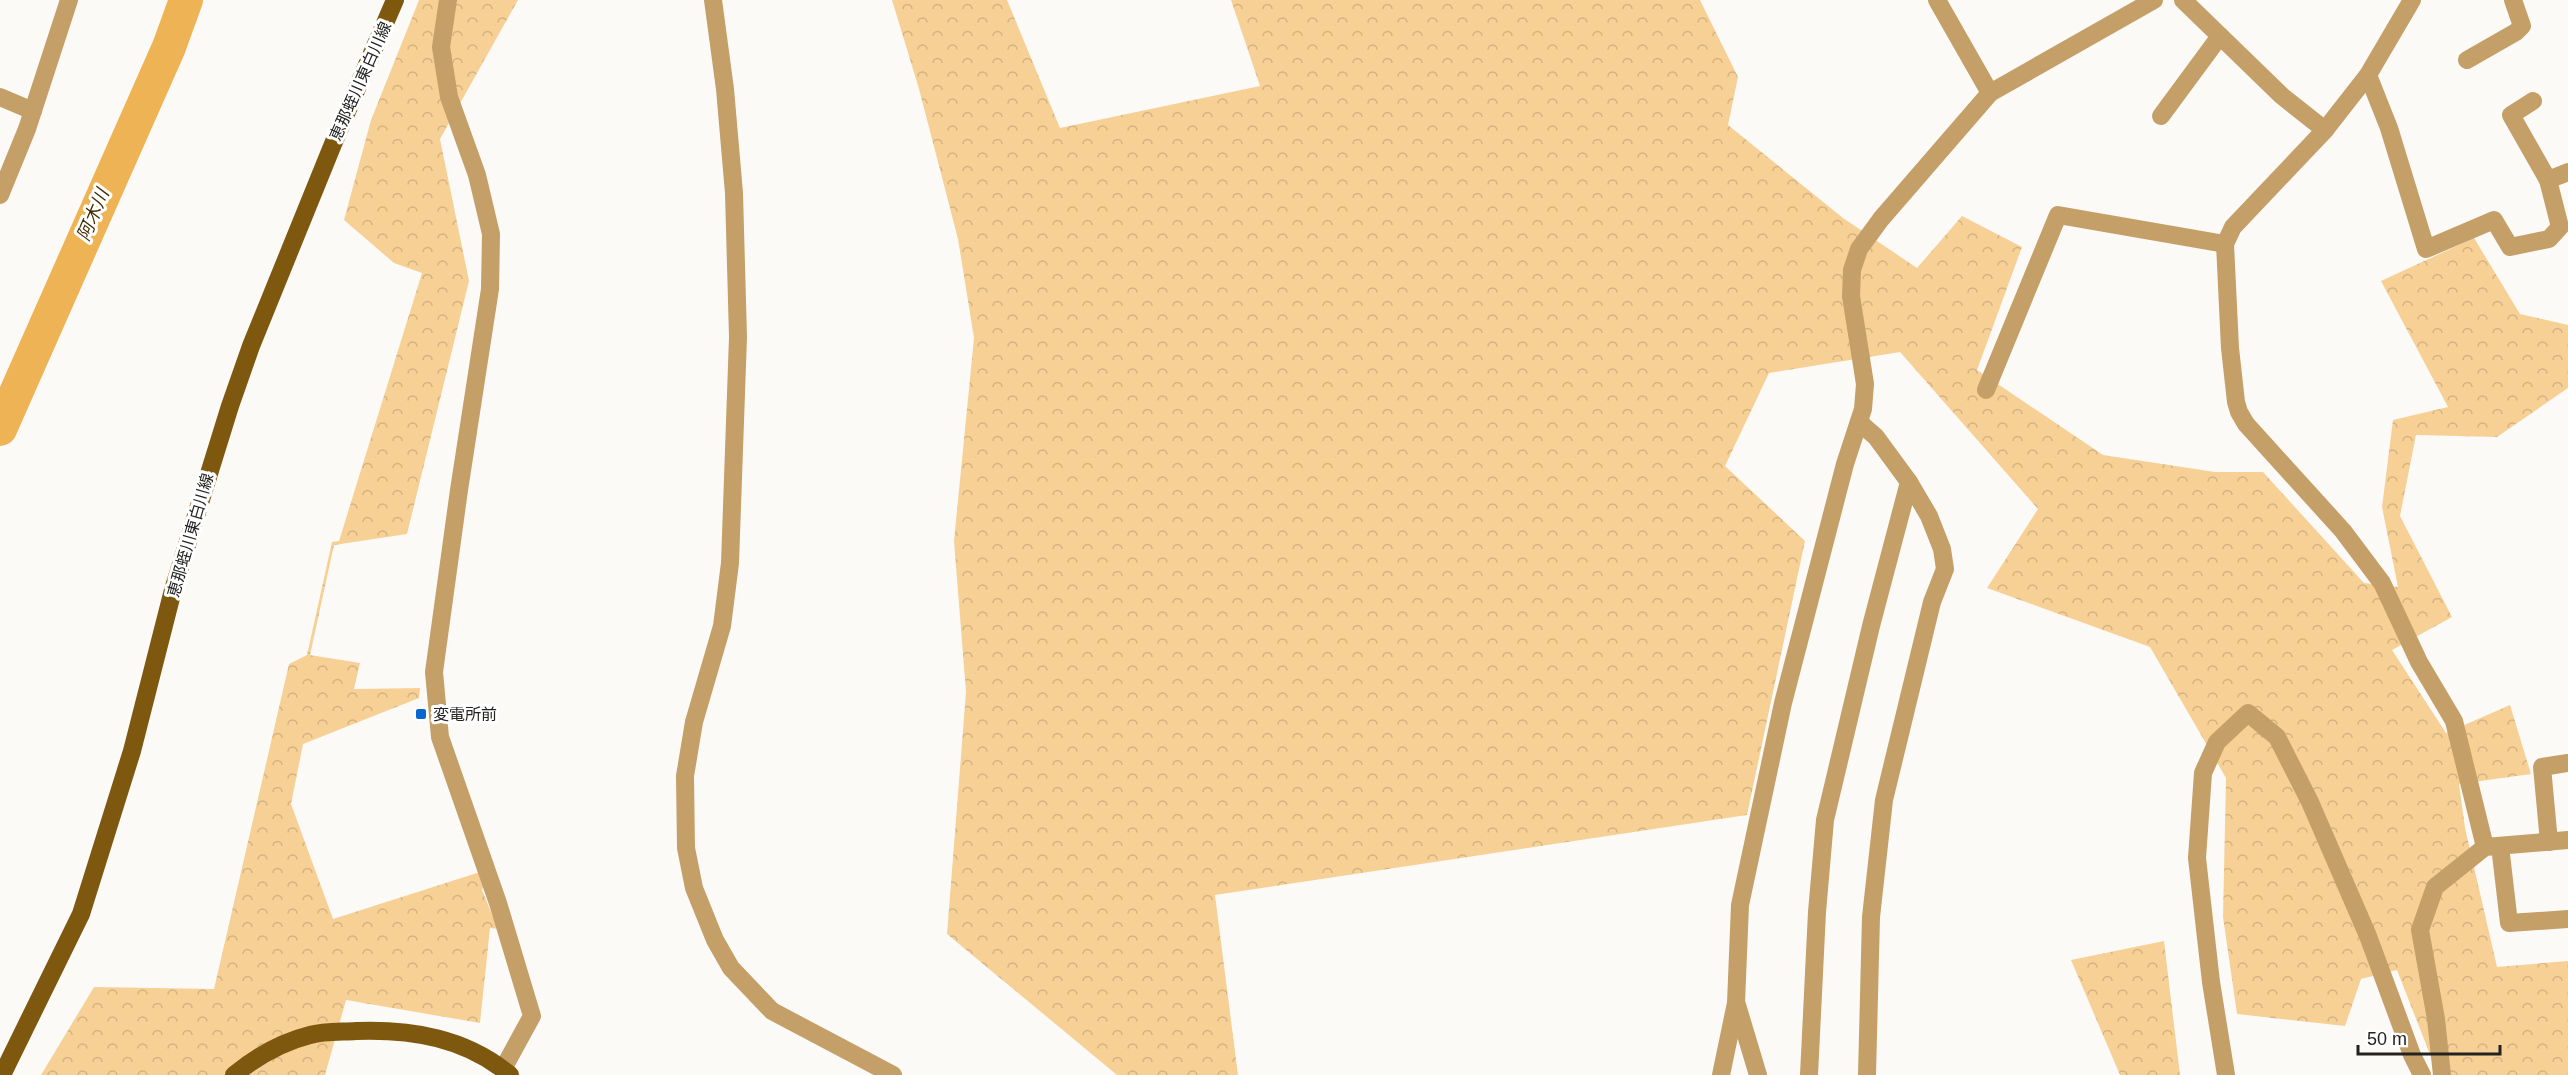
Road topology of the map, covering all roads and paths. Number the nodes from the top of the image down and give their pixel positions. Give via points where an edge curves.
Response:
1 (69, 0) edge
2 (395, 0) edge
3 (448, 0) edge
4 (713, 0) edge
5 (1937, 0) edge
6 (2154, 0) edge
7 (2183, 0) edge
8 (2412, 0) edge
9 (2513, 0) edge
10 (2220, 36) junction
11 (2467, 60) dead end
12 (2368, 75) junction
13 (1990, 93) junction
14 (0, 97) edge
15 (2533, 101) dead end
16 (33, 111) junction
17 (2161, 116) dead end
18 (2325, 130) junction
19 (2568, 172) edge
20 (2547, 180) junction
21 (0, 195) edge
22 (2225, 244) junction
23 (1986, 390) dead end
24 (1859, 422) junction
25 (1909, 482) junction
26 (2568, 764) edge
27 (2568, 840) edge
28 (2549, 842) junction
29 (2493, 847) junction
30 (2568, 919) edge
31 (1736, 1003) junction
32 (507, 1072) edge
33 (2, 1075) edge
34 (234, 1075) edge
35 (893, 1075) edge
36 (1721, 1075) edge
37 (1758, 1075) edge
38 (1809, 1075) edge
39 (1867, 1075) edge
40 (2226, 1075) edge
41 (2422, 1075) edge
42 (2442, 1075) edge

1 - 16 street
2 - 33 main road, 恵那蛭川東白川線 via 251,345 226,416 173,590 132,751 81,914
3 - 32 street via 441,47 449,98 477,175 491,234 490,289 434,672 440,737 498,903 531,1016
4 - 35 street via 734,193 738,337 730,563 722,626 694,722 685,777 686,848 694,888 731,968 771,1011
5 - 13 street
6 - 13 street
7 - 10 street
8 - 12 street
9 - 11 street via 2522,26
10 - 17 street
10 - 18 street via 2282,96
12 - 18 street
12 - 20 street via 2389,128 2426,249 2494,220 2510,247 2549,239 2560,227
13 - 24 street via 1859,249 1852,270 1851,296 1865,384
14 - 16 street
15 - 20 street via 2511,115
16 - 21 street
18 - 22 street via 2233,226
19 - 20 street
22 - 23 street via 2058,215
22 - 29 street via 2230,348 2239,412 2343,531 2382,583 2454,721
24 - 25 street via 1876,437
24 - 31 street via 1783,703 1740,905
25 - 38 street via 1825,820
25 - 39 street via 1929,516 1945,569 1932,602 1884,800 1871,917
26 - 28 street via 2542,767
27 - 28 street
28 - 29 street
29 - 30 street via 2509,923
29 - 42 street via 2435,888 2420,930
31 - 36 street
31 - 37 street
32 - 34 main road via 482,1054 437,1037 378,1030 312,1034 269,1051
40 - 41 street via 2197,858 2203,773 2217,742 2248,713 2277,737 2310,802

